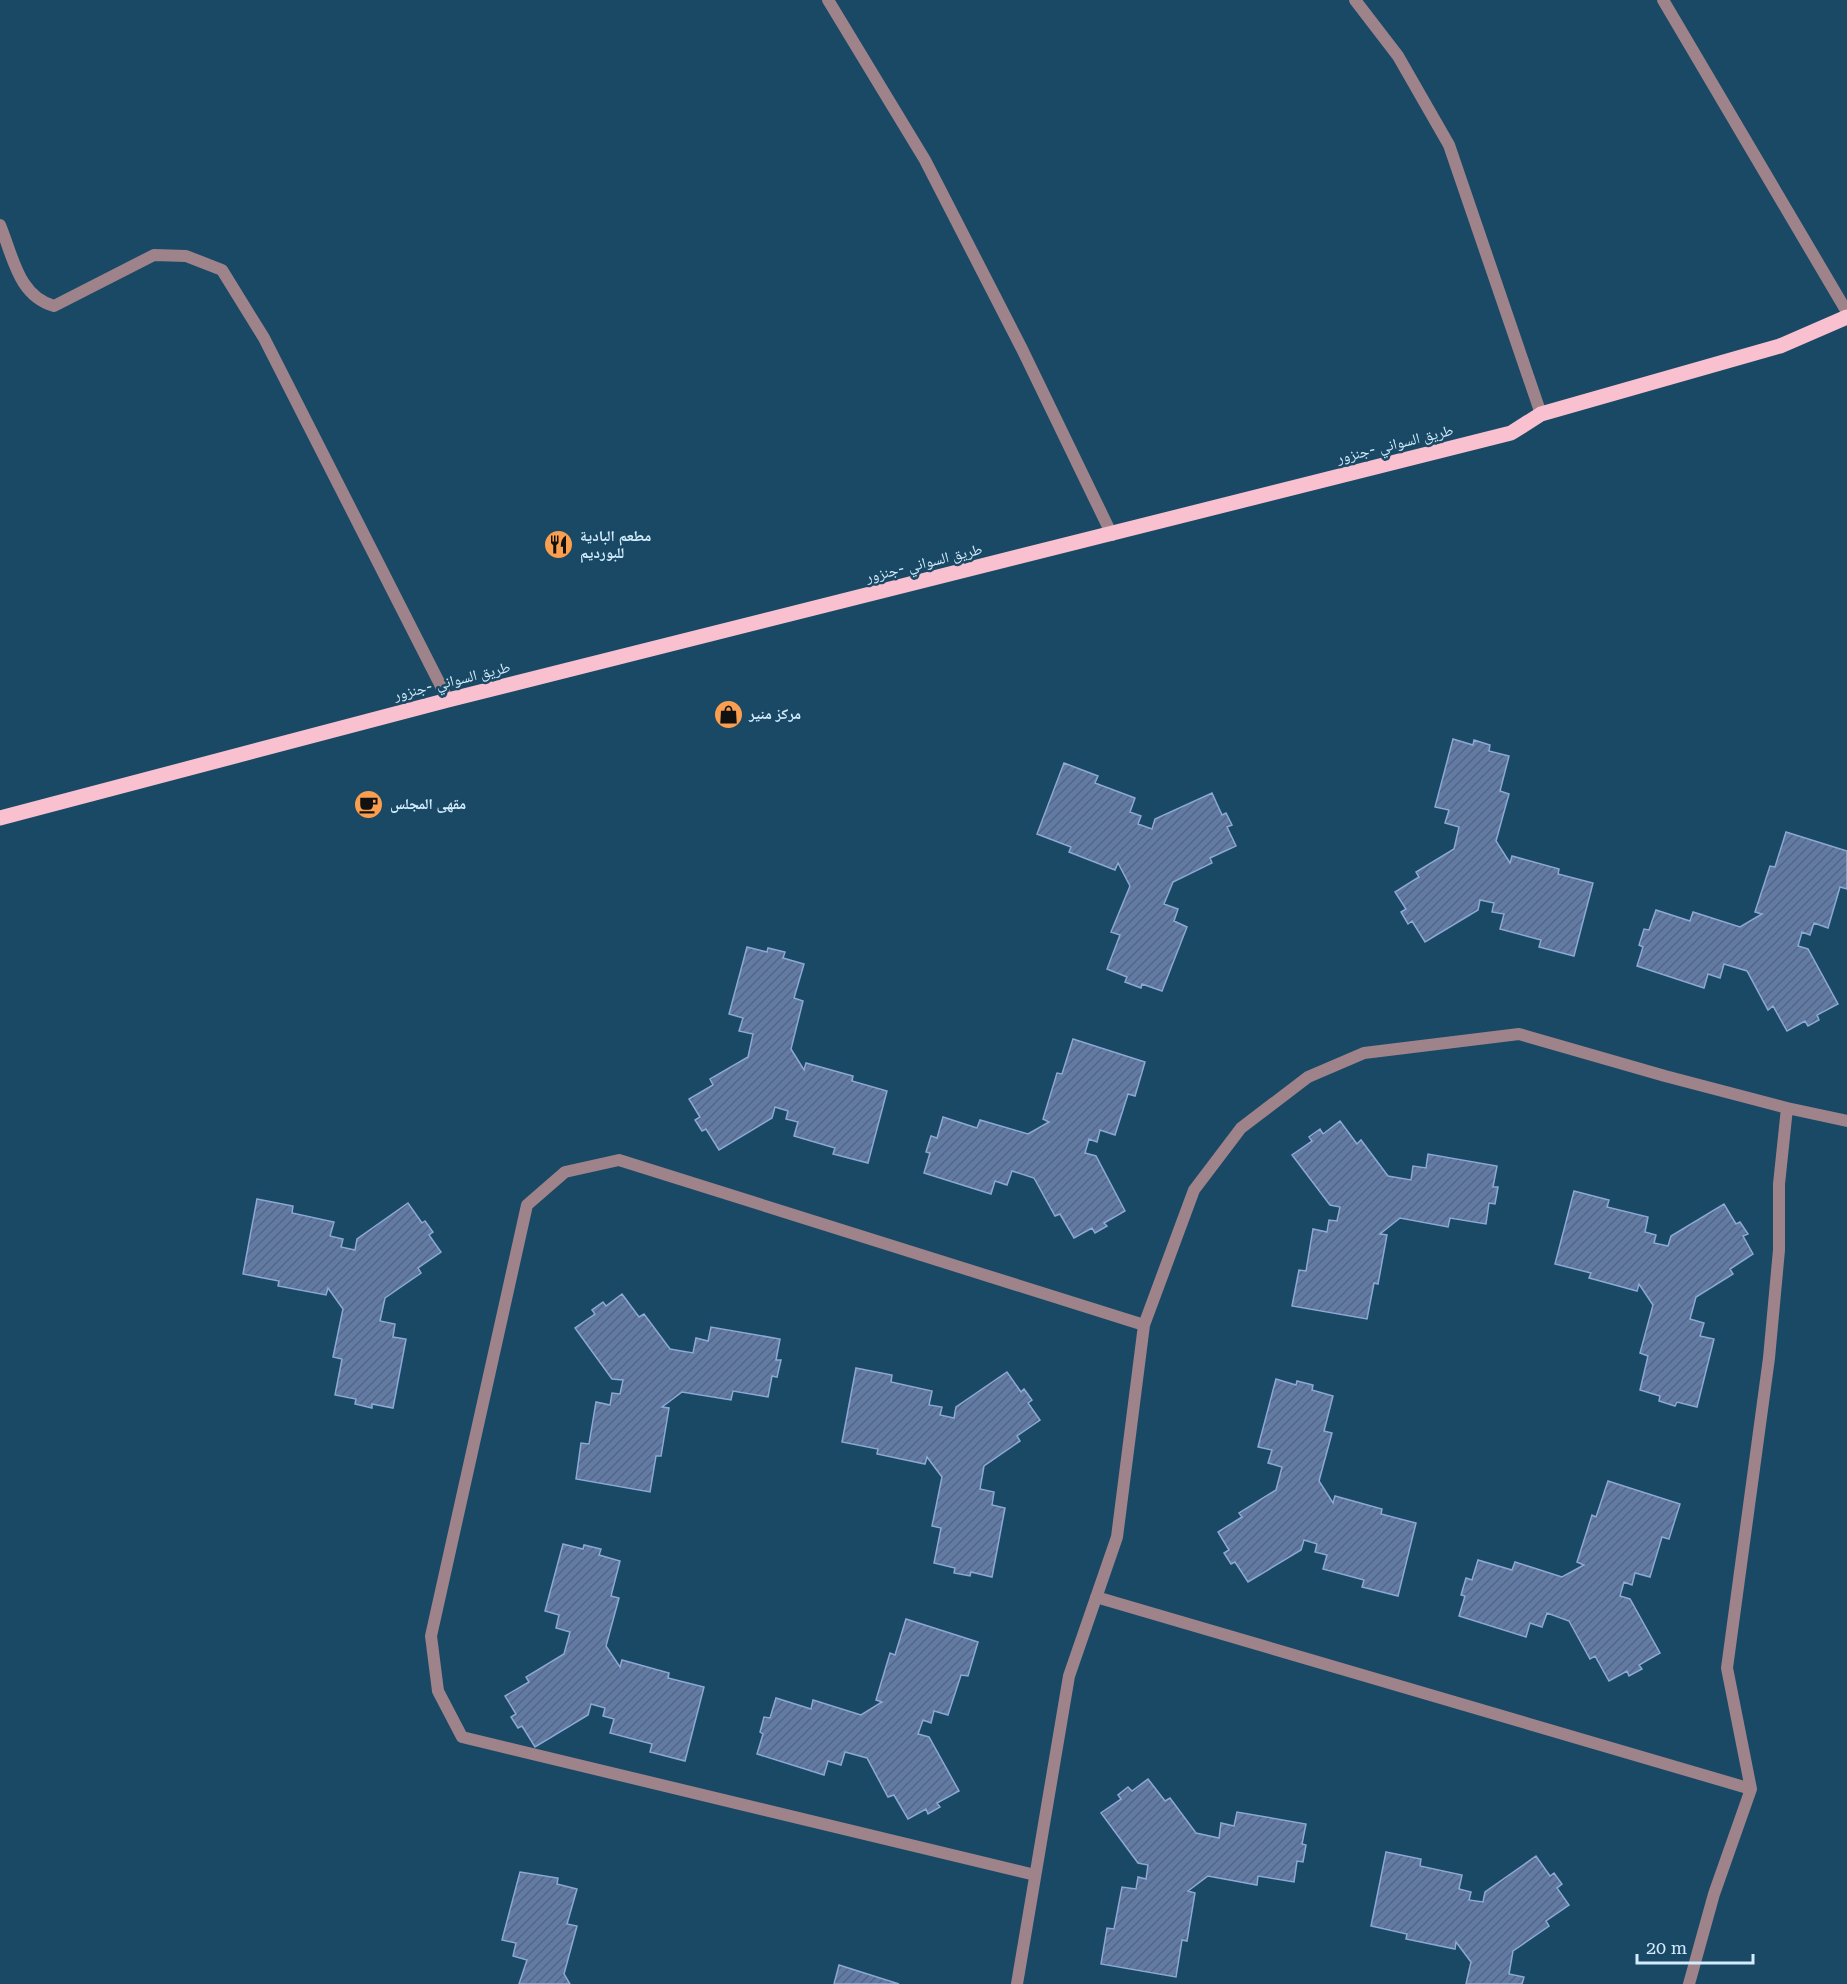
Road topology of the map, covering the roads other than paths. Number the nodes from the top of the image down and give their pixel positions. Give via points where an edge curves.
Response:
1 (828, 0) edge
2 (1355, 0) edge
3 (1663, 0) edge
4 (0, 225) edge
5 (1847, 312) edge
6 (1847, 317) edge
7 (1541, 414) junction
8 (1112, 535) junction
9 (448, 700) junction
10 (0, 818) edge
11 (1787, 1108) junction
12 (1847, 1121) edge
13 (1144, 1325) junction
14 (1096, 1597) junction
15 (1751, 1789) junction
16 (1035, 1875) junction
17 (1017, 1984) edge
18 (1689, 1984) edge

1 - 8 street via 925,160
2 - 7 street via 1398,56 1449,145
3 - 5 street
4 - 9 street via 24,286 38,302 54,306 154,255 186,256 222,270 264,338
6 - 7 main road, طريق السواني -جنزور via 1780,345
7 - 8 main road, طريق السواني -جنزور via 1511,433
8 - 9 main road, طريق السواني -جنزور
9 - 10 main road, طريق السواني -جنزور
11 - 12 street
11 - 13 street via 1519,1034 1364,1053 1308,1077 1241,1128 1194,1190
11 - 15 street via 1769,1358 1727,1668
13 - 14 street via 1117,1537
13 - 16 street via 620,1160 565,1172 527,1205 431,1636 438,1691 462,1737
14 - 15 street
14 - 16 street via 1069,1676
15 - 18 street via 1714,1894
16 - 17 street

